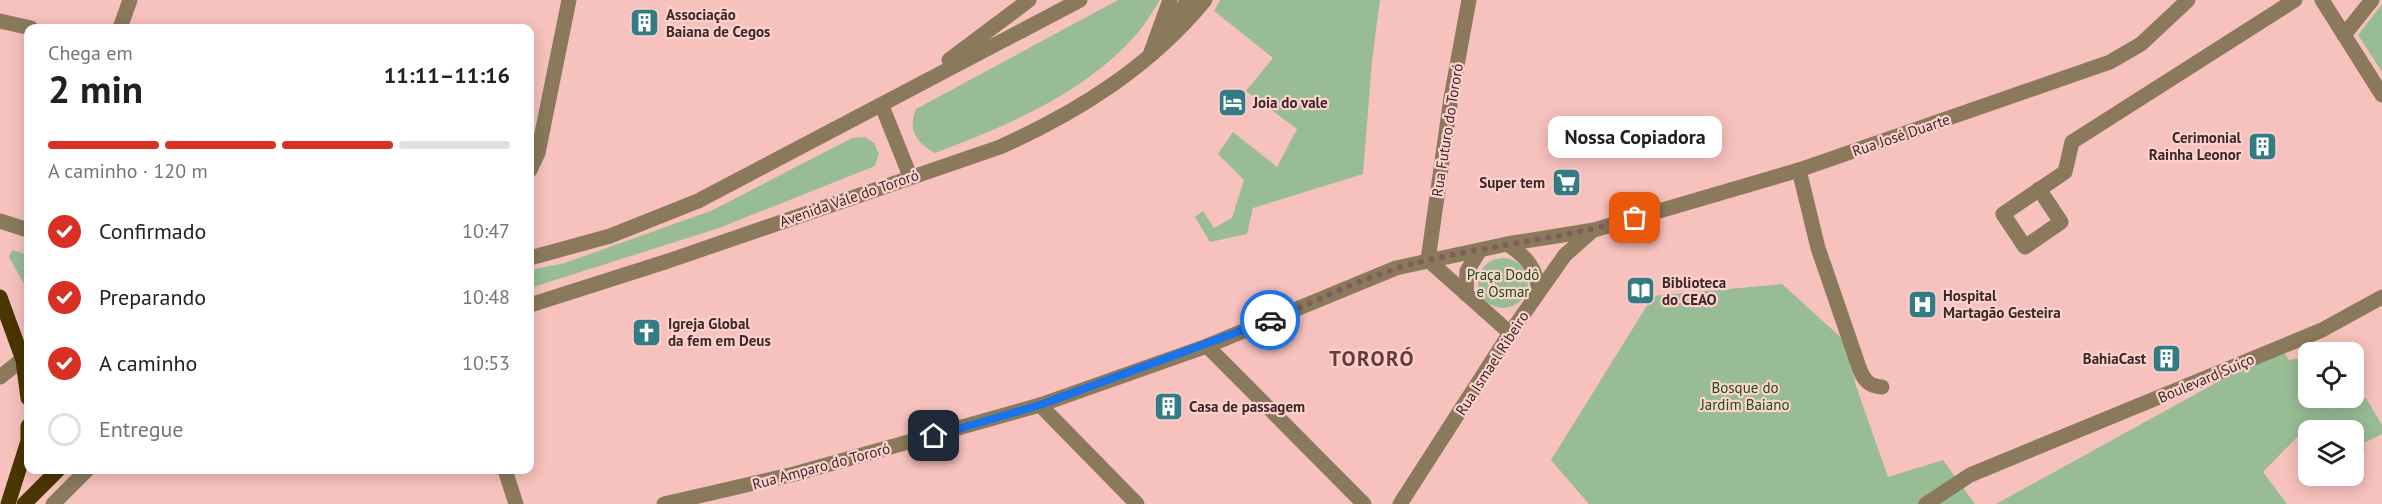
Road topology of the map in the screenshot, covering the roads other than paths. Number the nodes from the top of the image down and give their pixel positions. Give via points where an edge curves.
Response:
1 (130, 0) edge
2 (569, 0) edge
3 (1029, 0) edge
4 (1080, 0) edge
5 (1170, 0) edge
6 (1188, 0) edge
7 (1205, 0) edge
8 (1469, 0) edge
9 (2188, 0) edge
10 (2295, 0) edge
11 (2322, 0) edge
12 (2372, 0) edge
13 (0, 21) edge
14 (121, 24) edge
15 (24, 26) edge
16 (2344, 35) junction
17 (1150, 54) junction
18 (2382, 95) edge
19 (882, 106) junction
20 (534, 162) edge
21 (1799, 170) junction
22 (910, 176) junction
23 (2039, 189) dead end
24 (0, 221) edge
25 (24, 229) edge
26 (1593, 230) junction
27 (1508, 244) junction
28 (1480, 250) junction
29 (534, 257) edge
30 (1428, 260) junction
31 (1539, 291) junction
32 (1466, 294) junction
33 (0, 297) edge
34 (2382, 297) edge
35 (534, 304) edge
36 (1510, 333) junction
37 (1207, 345) junction
38 (24, 353) edge
39 (24, 359) edge
40 (0, 377) edge
41 (1882, 387) dead end
42 (1040, 405) junction
43 (24, 456) edge
44 (54, 474) edge
45 (83, 474) edge
46 (506, 474) edge
47 (8, 504) edge
48 (24, 504) edge
49 (54, 504) edge
50 (516, 504) edge
51 (664, 504) edge
52 (1137, 504) edge
53 (1364, 504) edge
54 (1400, 504) edge
55 (1926, 504) edge

1 - 14 street
2 - 20 street
3 - 19 street via 981,39
4 - 19 street
5 - 17 street
6 - 17 street
7 - 17 street, Avenida Vale do Tororó
8 - 30 street, Rua Futuro do Tororó via 1450,98
9 - 21 street, Rua José Duarte via 2141,44 2110,62
10 - 23 street via 2072,142 2065,172
11 - 16 street
12 - 16 street
13 - 15 street
16 - 18 street
17 - 22 street, Avenida Vale do Tororó via 1109,88 1048,125 1000,147
19 - 22 street
19 - 29 street via 698,201 610,236
21 - 26 street, Rua José Duarte
21 - 41 street via 1818,248 1860,370 1864,380
22 - 35 street, Avenida Vale do Tororó
24 - 25 street
26 - 27 street, Rua Amparo do Tororó
26 - 31 street, Rua Ismael Ribeiro via 1564,255
27 - 28 street, Rua Amparo do Tororó
27 - 31 street via 1530,263
28 - 30 street, Rua Amparo do Tororó
28 - 32 street via 1467,271
30 - 32 street
30 - 37 street, Rua Amparo do Tororó via 1396,268
31 - 36 street, Rua Ismael Ribeiro
32 - 36 street
33 - 38 main road
34 - 55 street, Boulevard Suiço via 2322,330 1970,474
36 - 54 street, Rua Ismael Ribeiro
37 - 42 street, Rua Amparo do Tororó
37 - 53 street
39 - 40 street
42 - 51 street, Rua Amparo do Tororó via 794,474
42 - 52 street
43 - 47 main road
44 - 48 main road
45 - 49 street
46 - 50 street

